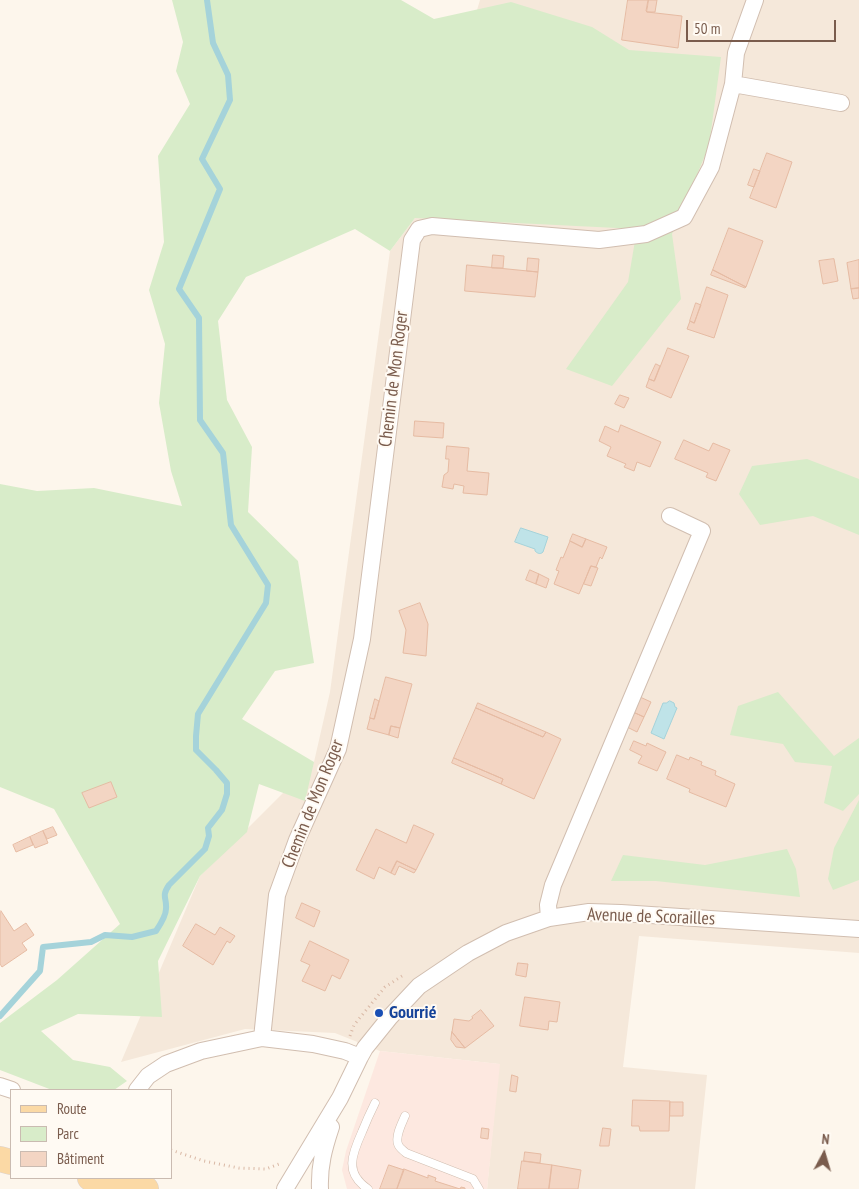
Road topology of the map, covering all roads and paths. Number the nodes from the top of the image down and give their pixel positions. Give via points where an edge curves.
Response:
1 (755, 0) edge
2 (732, 84) junction
3 (841, 103) dead end
4 (670, 516) dead end
5 (549, 918) junction
6 (859, 929) edge
7 (409, 972) dead end
8 (262, 1038) junction
9 (352, 1054) junction
10 (138, 1089) edge
11 (340, 1098) junction
12 (375, 1103) dead end
13 (405, 1116) dead end
14 (172, 1150) edge
15 (284, 1157) dead end
16 (95, 1179) edge
17 (144, 1189) edge
18 (285, 1189) edge
19 (320, 1189) edge
20 (368, 1189) edge
21 (479, 1189) edge

1 - 2 street, Chemin de Mon Roger via 736,53
2 - 3 street
2 - 8 street, Chemin de Mon Roger via 711,167 684,217 646,234 599,240 432,226 419,229 412,240 362,640 338,749 297,840 277,895
4 - 5 street via 702,531 553,885 548,905
5 - 6 street, Avenue de Scorailles via 589,912 621,913
5 - 9 street, Avenue de Scorailles via 506,933 468,953 419,986
7 - 9 path via 385,987 354,1025
8 - 9 street via 314,1044
8 - 10 street via 201,1051 166,1064 148,1076
9 - 11 street, Avenue de Scorailles
11 - 18 street, Avenue de Scorailles
11 - 19 street, Avenue de Scorailles via 324,1147 319,1173
12 - 20 lane via 353,1151 352,1162 356,1177
13 - 21 lane via 398,1135 400,1147 473,1179
14 - 15 path via 239,1168 266,1169 279,1164
16 - 17 main road

